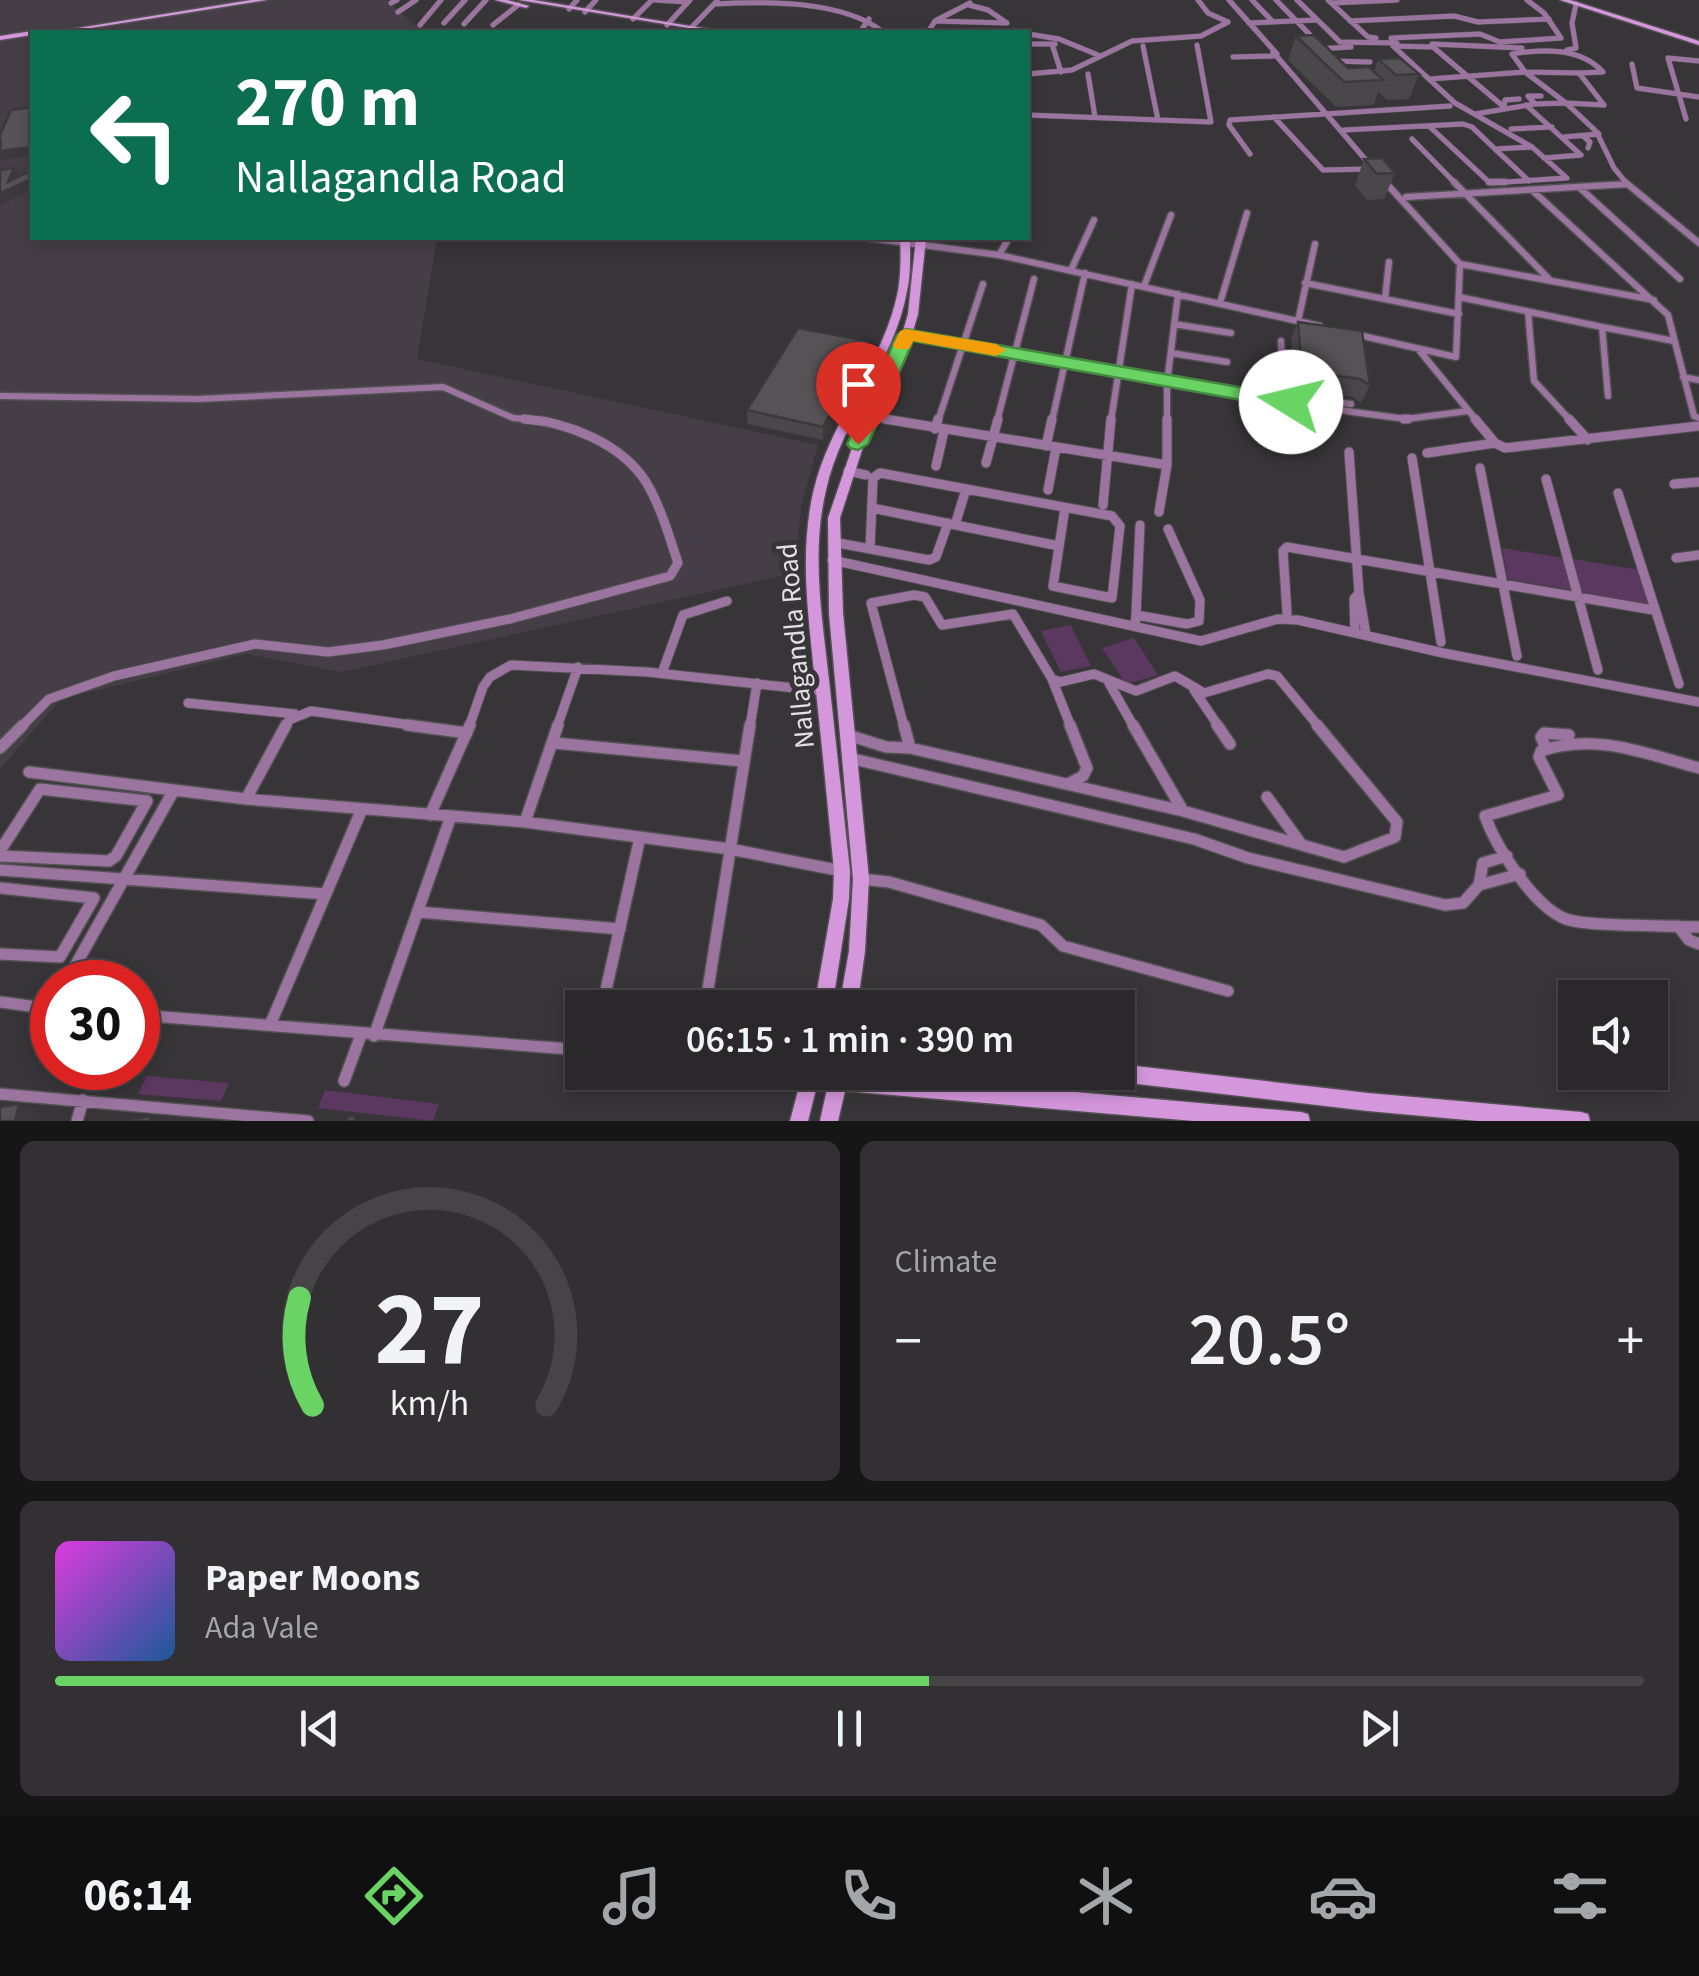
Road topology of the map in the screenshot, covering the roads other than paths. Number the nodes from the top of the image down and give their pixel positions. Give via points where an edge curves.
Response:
1 (264, 0) edge
2 (416, 0) edge
3 (441, 0) edge
4 (464, 0) edge
5 (486, 0) edge
6 (498, 0) edge
7 (577, 0) edge
8 (596, 0) edge
9 (653, 0) edge
10 (667, 0) edge
11 (770, 0) edge
12 (778, 0) edge
13 (1198, 0) edge
14 (1229, 0) edge
15 (1252, 0) edge
16 (1276, 0) edge
17 (1297, 0) edge
18 (1376, 0) edge
19 (1397, 0) edge
20 (1526, 0) edge
21 (1564, 0) edge
22 (523, 1) edge
23 (689, 1) edge
24 (716, 2) edge
25 (1330, 2) edge
26 (1577, 2) edge
27 (970, 3) edge
28 (569, 9) junction
29 (398, 12) dead end
30 (584, 12) junction
31 (184, 14) junction
32 (1432, 17) junction
33 (633, 19) junction
34 (869, 19) junction
35 (1393, 19) junction
36 (1316, 20) junction
37 (1350, 20) junction
38 (1550, 20) junction
39 (936, 21) junction
40 (1296, 21) junction
41 (1513, 21) junction
42 (1273, 22) junction
43 (1478, 22) junction
44 (1006, 23) junction
45 (1249, 23) junction
46 (444, 24) dead end
47 (464, 24) dead end
48 (420, 25) dead end
49 (492, 25) dead end
50 (667, 25) junction
51 (64, 30) edge
52 (70, 30) edge
53 (691, 30) edge
54 (860, 30) edge
55 (881, 30) edge
56 (929, 30) edge
57 (1018, 30) edge
58 (1480, 34) junction
59 (30, 35) edge
60 (1030, 35) edge
61 (1440, 37) junction
62 (1402, 38) junction
63 (0, 39) edge
64 (1523, 40) junction
65 (1699, 40) edge
66 (1068, 43) junction
67 (1030, 44) edge
68 (1052, 44) junction
69 (1197, 45) dead end
70 (1320, 45) edge
71 (1143, 46) dead end
72 (1394, 46) junction
73 (1354, 47) junction
74 (1098, 55) junction
75 (1232, 57) dead end
76 (1273, 58) junction
77 (1338, 61) junction
78 (1370, 62) junction
79 (1699, 62) edge
80 (1632, 64) dead end
81 (1378, 69) edge
82 (1419, 69) junction
83 (1403, 70) edge
84 (1349, 71) edge
85 (1061, 72) junction
86 (1525, 72) junction
87 (1537, 72) junction
88 (1030, 74) edge
89 (1088, 74) dead end
90 (1468, 75) junction
91 (1581, 75) junction
92 (1604, 76) dead end
93 (1430, 78) junction
94 (1540, 82) junction
95 (1679, 94) junction
96 (1541, 96) dead end
97 (1375, 97) edge
98 (1699, 97) edge
99 (1502, 98) dead end
100 (1519, 100) dead end
101 (1531, 104) junction
102 (1566, 104) junction
103 (1450, 106) dead end
104 (1503, 108) junction
105 (1388, 110) junction
106 (1466, 110) junction
107 (1475, 112) junction
108 (1412, 113) dead end
109 (1327, 114) junction
110 (1030, 115) edge
111 (1095, 117) junction
112 (1274, 117) junction
113 (1686, 119) dead end
114 (1158, 120) junction
115 (1463, 124) junction
116 (1472, 127) junction
117 (1552, 127) junction
118 (1431, 128) junction
119 (1512, 129) junction
120 (1347, 133) junction
121 (1598, 135) junction
122 (1564, 138) junction
123 (1583, 138) junction
124 (1412, 139) dead end
125 (1532, 147) junction
126 (1574, 147) junction
127 (1588, 148) dead end
128 (1495, 149) junction
129 (1250, 154) dead end
130 (1544, 158) junction
131 (1374, 169) junction
132 (1529, 181) junction
133 (1627, 184) junction
134 (1580, 188) junction
135 (1533, 191) junction
136 (1468, 195) junction
137 (1406, 197) junction
138 (1248, 212) dead end
139 (1171, 215) dead end
140 (1094, 220) dead end
141 (906, 240) edge
142 (922, 240) edge
143 (1008, 240) edge
144 (1699, 243) edge
145 (1314, 244) dead end
146 (1000, 254) junction
147 (1460, 261) junction
148 (1390, 262) dead end
149 (1070, 270) junction
150 (1085, 273) junction
151 (1034, 278) dead end
152 (1680, 279) dead end
153 (1551, 281) junction
154 (1305, 282) junction
155 (983, 284) dead end
156 (1132, 284) junction
157 (1144, 286) junction
158 (1178, 294) junction
159 (1459, 298) junction
160 (1386, 299) junction
161 (1654, 300) junction
162 (1220, 303) junction
163 (1528, 312) junction
164 (1458, 314) junction
165 (1298, 321) junction
166 (1174, 324) junction
167 (1602, 326) junction
168 (1332, 329) edge
169 (1231, 333) dead end
170 (1350, 333) edge
171 (906, 335) junction
172 (1281, 341) dead end
173 (1674, 341) junction
174 (964, 344) junction
175 (1419, 350) junction
176 (1014, 353) junction
177 (1170, 353) junction
178 (1062, 362) junction
179 (1227, 362) dead end
180 (1116, 373) junction
181 (1683, 377) junction
182 (1699, 380) edge
183 (1167, 382) junction
184 (1246, 389) dead end
185 (0, 396) edge
186 (1608, 396) dead end
187 (1287, 398) junction
188 (1351, 404) dead end
189 (1468, 411) junction
190 (868, 416) junction
191 (1699, 418) edge
192 (1699, 426) edge
193 (939, 430) junction
194 (992, 438) junction
195 (1588, 440) junction
196 (1495, 442) junction
197 (1051, 447) junction
198 (1350, 452) dead end
199 (1427, 454) dead end
200 (1108, 455) junction
201 (1412, 458) dead end
202 (986, 463) dead end
203 (1167, 465) junction
204 (936, 466) dead end
205 (1480, 468) dead end
206 (848, 471) junction
207 (866, 474) dead end
208 (1546, 479) dead end
209 (1699, 482) edge
210 (1674, 484) dead end
211 (966, 489) junction
212 (1048, 490) dead end
213 (1618, 493) dead end
214 (1103, 505) dead end
215 (872, 508) junction
216 (1065, 508) junction
217 (1159, 512) dead end
218 (952, 524) junction
219 (1140, 526) dead end
220 (1168, 529) dead end
221 (833, 542) junction
222 (1059, 546) junction
223 (870, 549) junction
224 (1699, 555) edge
225 (1358, 557) junction
226 (1676, 558) dead end
227 (832, 560) junction
228 (1428, 570) junction
229 (1501, 582) junction
230 (1576, 596) junction
231 (726, 601) dead end
232 (1653, 610) junction
233 (1288, 613) dead end
234 (1135, 620) junction
235 (1361, 634) junction
236 (1441, 642) dead end
237 (1518, 656) dead end
238 (578, 667) junction
239 (1598, 670) dead end
240 (662, 673) junction
241 (1052, 679) junction
242 (757, 682) junction
243 (1108, 682) junction
244 (1189, 684) junction
245 (1680, 684) dead end
246 (822, 690) junction
247 (1699, 702) edge
248 (188, 703) dead end
249 (298, 714) junction
250 (467, 733) junction
251 (848, 735) junction
252 (1569, 735) dead end
253 (555, 743) junction
254 (1230, 744) dead end
255 (0, 748) edge
256 (910, 748) junction
257 (1546, 748) junction
258 (850, 758) junction
259 (742, 761) junction
260 (1699, 768) edge
261 (29, 772) dead end
262 (1068, 784) junction
263 (174, 790) junction
264 (1268, 797) dead end
265 (246, 799) junction
266 (362, 808) junction
267 (1182, 811) junction
268 (430, 815) junction
269 (451, 816) junction
270 (526, 822) junction
271 (640, 837) junction
272 (1302, 846) junction
273 (730, 849) junction
274 (0, 853) edge
275 (1507, 856) junction
276 (0, 870) edge
277 (842, 870) junction
278 (1520, 874) junction
279 (861, 878) junction
280 (123, 880) junction
281 (1479, 886) junction
282 (0, 888) edge
283 (326, 894) junction
284 (418, 912) junction
285 (1678, 926) junction
286 (1699, 927) edge
287 (620, 928) junction
288 (1699, 944) edge
289 (0, 954) edge
290 (78, 960) edge
291 (606, 990) edge
292 (708, 990) edge
293 (826, 990) edge
294 (851, 990) edge
295 (1228, 991) dead end
296 (0, 1002) edge
297 (30, 1005) edge
298 (160, 1017) edge
299 (270, 1025) junction
300 (367, 1036) junction
301 (565, 1049) edge
302 (1135, 1075) edge
303 (344, 1081) dead end
304 (804, 1090) edge
305 (836, 1090) edge
306 (976, 1090) edge
307 (0, 1094) edge
308 (83, 1100) junction
309 (192, 1116) edge
310 (76, 1121) edge
311 (305, 1121) edge
312 (799, 1121) edge
313 (829, 1121) edge
314 (1301, 1121) edge
315 (1581, 1121) edge

1 - 31 main road
2 - 29 street
3 - 48 street
4 - 46 street
5 - 47 street
6 - 22 main road
7 - 28 street
8 - 30 street
9 - 10 street
9 - 33 street
10 - 23 street
11 - 12 street
11 - 24 street
11 - 34 street
13 - 74 street via 1208,14 1228,22 1208,34 1139,39
14 - 45 street
15 - 42 street
16 - 40 street
17 - 36 street
18 - 19 street
18 - 25 street
20 - 38 street
21 - 26 main road
22 - 28 main road
22 - 49 street
22 - 53 main road
23 - 50 street
24 - 53 street
25 - 37 street
26 - 36 street via 1576,48 1570,50 1348,44
26 - 65 main road
27 - 39 street
27 - 44 street
28 - 30 main road
30 - 33 main road
31 - 51 main road
31 - 52 main road
32 - 35 street
32 - 43 street
32 - 61 street
33 - 50 main road
34 - 54 street
34 - 55 street
35 - 37 street
35 - 62 street
36 - 40 street
37 - 62 street via 1370,38
38 - 41 street
38 - 64 street via 1561,38
39 - 44 street
39 - 56 street
40 - 42 street
40 - 70 street
41 - 43 street
41 - 64 street
42 - 45 street
43 - 58 street
44 - 57 street
45 - 76 street
50 - 53 main road
58 - 61 street
58 - 64 street via 1500,42
59 - 63 main road
60 - 66 street
61 - 62 street
66 - 68 street
66 - 74 street
67 - 68 street
68 - 85 street
69 - 114 street via 1212,120
71 - 114 street
72 - 73 street
72 - 82 street
72 - 90 street via 1433,47
73 - 77 street via 1305,50 1318,62
73 - 78 street
74 - 85 street
75 - 76 street
76 - 109 street
77 - 78 street
77 - 84 street
78 - 81 street
79 - 95 street via 1668,58
80 - 95 street via 1638,88
82 - 83 street
82 - 93 street
85 - 88 street
86 - 87 street
86 - 90 street
86 - 91 street via 1512,54 1584,56 1604,72
86 - 94 street
87 - 91 street
87 - 94 street
89 - 111 street
90 - 93 street
90 - 104 street
91 - 92 street
91 - 102 street via 1604,105
93 - 106 street
94 - 102 street
95 - 98 street
95 - 113 street
96 - 101 street via 1528,96
97 - 105 street
99 - 101 street
100 - 104 street via 1505,100
101 - 102 street
101 - 104 street
101 - 117 street
102 - 121 street
103 - 105 street
104 - 106 street
104 - 107 street
105 - 109 street
106 - 107 street
106 - 108 street
106 - 115 street
107 - 116 street
107 - 119 street via 1492,126
109 - 112 street
109 - 120 street
109 - 131 street
110 - 111 street
111 - 114 street
112 - 129 street via 1228,122
112 - 131 street via 1323,170
115 - 116 street
115 - 118 street
116 - 118 street
116 - 128 street
117 - 119 street
117 - 122 street
118 - 120 street
118 - 132 street via 1489,182
119 - 125 street
120 - 137 street
121 - 123 street
121 - 133 street via 1606,162
122 - 123 street
122 - 126 street
123 - 126 street via 1584,145
123 - 127 street
124 - 136 street
125 - 128 street
125 - 130 street
126 - 130 street via 1580,156
128 - 132 street
130 - 132 street via 1567,178
131 - 147 street
133 - 134 street
133 - 144 street
134 - 135 street
134 - 152 street
135 - 136 street
135 - 161 street
136 - 137 street
136 - 153 street
137 - 147 street
138 - 162 street
139 - 157 street
140 - 149 street
141 - 142 street
141 - 246 main road, Nallagandla Road via 890,340 836,441 811,530
142 - 146 street
142 - 171 main road, Nallagandla Road
143 - 146 street
145 - 154 street
146 - 149 street
147 - 153 street
147 - 159 street
148 - 160 street
149 - 150 street
150 - 156 street
150 - 178 street
151 - 176 street
153 - 161 street
154 - 160 street
154 - 165 street
155 - 174 street
156 - 157 street
156 - 180 street
157 - 158 street
158 - 162 street
158 - 166 street
159 - 163 street
159 - 164 street
160 - 164 street
161 - 173 street via 1668,314
162 - 165 street
163 - 167 street
163 - 195 street via 1534,381
164 - 175 street via 1456,357
165 - 168 street
166 - 169 street
166 - 177 street
167 - 173 street
167 - 186 street
170 - 175 street
171 - 174 street
171 - 190 main road, Nallagandla Road
172 - 187 street
173 - 181 street
174 - 176 street
174 - 193 street
175 - 189 street
176 - 178 street
176 - 194 street
177 - 179 street
177 - 183 street
178 - 180 street
178 - 197 street
180 - 183 street
180 - 200 street
181 - 182 street
181 - 191 street
183 - 187 street
183 - 203 street
184 - 187 street
185 - 255 street via 198,399 443,388 514,418 543,420 600,440 619,454 656,500 678,564 670,576 632,588 383,645 328,652 255,644 114,676 49,699
187 - 188 street
187 - 189 street via 1406,418
189 - 196 street
190 - 193 street
190 - 206 main road, Nallagandla Road
192 - 195 street
193 - 194 street
193 - 204 street
194 - 197 street
194 - 202 street
195 - 196 street via 1514,450
196 - 199 street
197 - 200 street
197 - 212 street
198 - 225 street
200 - 203 street
200 - 214 street
201 - 228 street
203 - 217 street
205 - 229 street
206 - 207 street
206 - 221 main road, Nallagandla Road
208 - 230 street
209 - 210 street
211 - 215 street via 880,473 873,478
211 - 216 street
211 - 218 street
213 - 232 street
215 - 218 street
215 - 223 street
216 - 222 street
216 - 222 street via 1119,520 1114,596 1054,588
218 - 222 street
218 - 223 street via 930,560
219 - 234 street
220 - 234 street via 1200,600 1199,621
221 - 223 street
221 - 227 main road, Nallagandla Road
224 - 226 street
225 - 228 street
225 - 233 street via 1284,548
225 - 235 street
227 - 234 street
227 - 251 main road, Nallagandla Road
228 - 229 street
228 - 236 street
229 - 230 street
229 - 237 street
230 - 232 street
230 - 239 street
231 - 240 street via 683,615
232 - 245 street
234 - 235 street via 1201,641 1278,619
235 - 247 street
238 - 240 street
238 - 250 street via 501,669 482,687
238 - 253 street
240 - 242 street
241 - 243 street via 1094,674
241 - 256 street via 1012,614 942,625 925,597 871,603
241 - 262 street via 1088,768
242 - 246 street
242 - 259 street
243 - 244 street via 1136,691 1175,676
243 - 267 street
244 - 254 street
244 - 272 street via 1204,693 1278,676 1397,822 1394,836 1344,858
246 - 277 main road, Nallagandla Road
248 - 249 street
249 - 250 street
249 - 265 street
250 - 268 street
251 - 256 street
251 - 258 main road, Nallagandla Road
252 - 257 street via 1544,732
253 - 259 street
253 - 270 street
256 - 262 street
257 - 260 street via 1593,744
257 - 275 street via 1542,766 1558,795 1485,816
258 - 279 main road, Nallagandla Road
258 - 281 street via 1445,906 1463,903
259 - 273 street
261 - 263 street
262 - 267 street
263 - 265 street
263 - 280 street
264 - 272 street
265 - 266 street
266 - 268 street
266 - 283 street
267 - 272 street
268 - 269 street
269 - 270 street
269 - 284 street
270 - 271 street
271 - 273 street
271 - 287 street
273 - 277 street
273 - 292 street
274 - 274 street via 40,789 146,802 112,860
275 - 278 street
275 - 281 street via 1483,863
276 - 280 street
277 - 293 main road, Nallagandla Road
278 - 281 street
278 - 285 street via 1568,919
279 - 294 main road, Nallagandla Road
279 - 295 street via 1040,925 1063,946
280 - 283 street
280 - 290 street
282 - 289 street via 94,896 60,958
283 - 299 street
284 - 287 street
284 - 300 street
285 - 286 street
285 - 288 street
287 - 291 street
296 - 297 street
298 - 299 street
299 - 300 street
300 - 301 street
300 - 303 street
302 - 315 main road
304 - 312 main road
305 - 313 main road
306 - 314 main road
307 - 308 street
308 - 309 street
308 - 310 street
309 - 311 street

